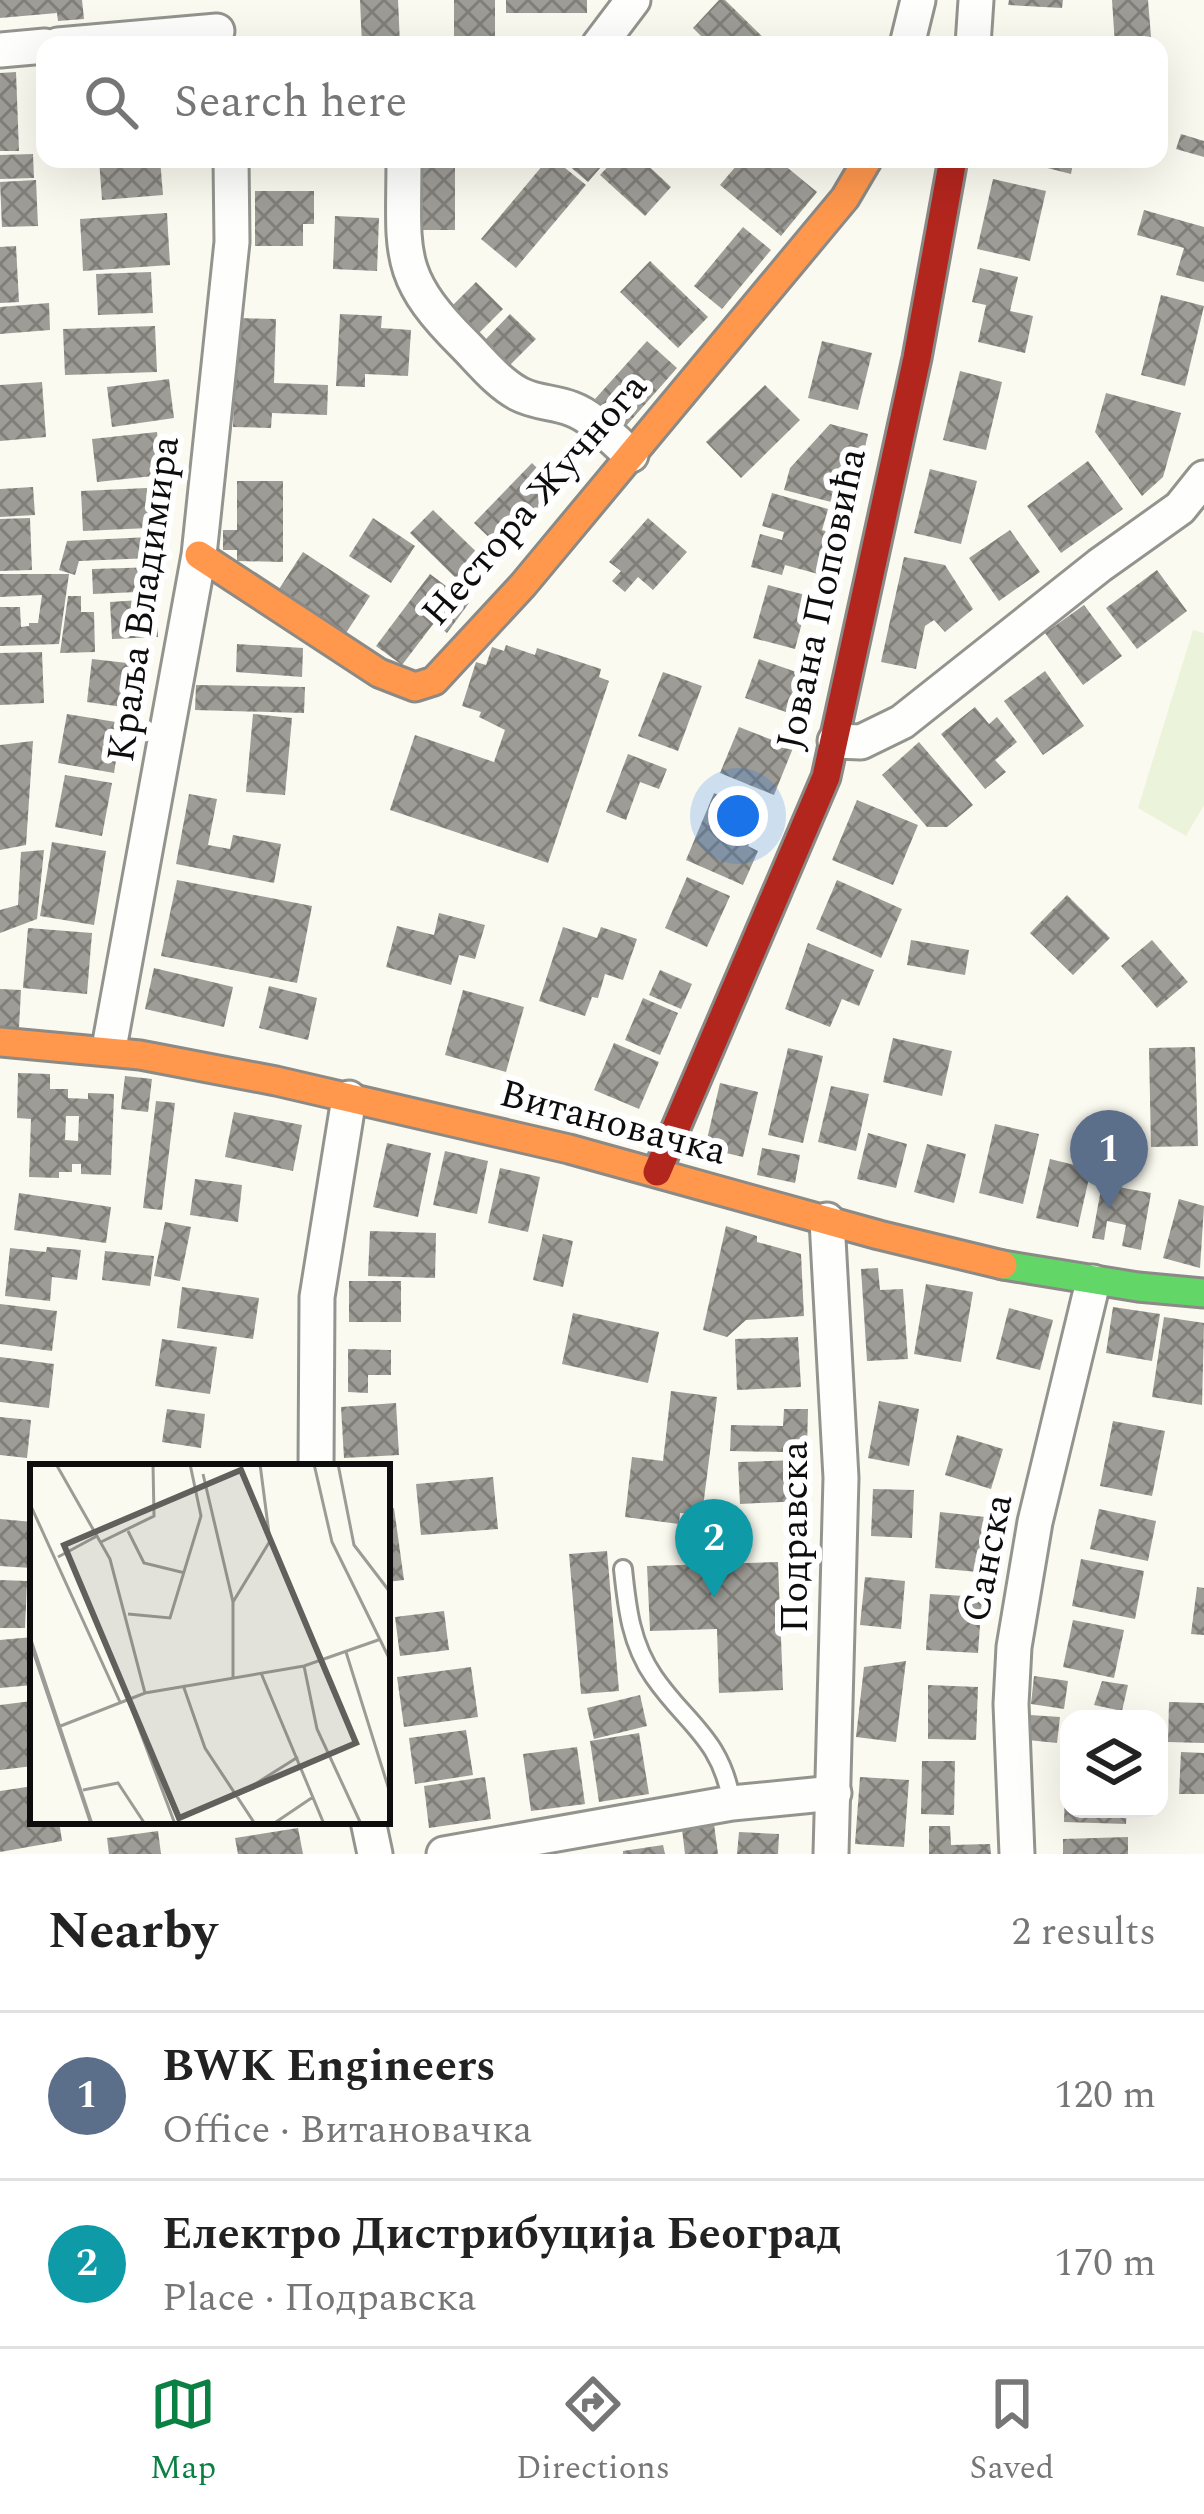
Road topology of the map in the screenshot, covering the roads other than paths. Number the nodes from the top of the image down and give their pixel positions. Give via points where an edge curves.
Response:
1 (634, 0) edge
2 (918, 0) edge
3 (976, 0) edge
4 (216, 25) edge
5 (129, 36) edge
6 (605, 36) edge
7 (909, 36) edge
8 (974, 36) edge
9 (36, 47) edge
10 (0, 50) edge
11 (231, 168) edge
12 (404, 168) edge
13 (863, 168) edge
14 (951, 168) edge
15 (631, 454) junction
16 (1204, 478) edge
17 (199, 555) junction
18 (836, 741) junction
19 (0, 1042) edge
20 (110, 1048) junction
21 (349, 1098) junction
22 (657, 1172) junction
23 (827, 1220) junction
24 (1093, 1282) junction
25 (1204, 1293) edge
26 (316, 1464) edge
27 (623, 1570) dead end
28 (833, 1793) junction
29 (732, 1802) junction
30 (369, 1824) edge
31 (375, 1854) edge
32 (444, 1854) edge
33 (830, 1854) edge
34 (1017, 1854) edge

1 - 6 street
2 - 7 street
3 - 8 street
4 - 5 street
9 - 10 street
11 - 17 street, Краља Владимира via 232,242
12 - 15 street via 409,268 434,314 503,383 580,412
13 - 15 street, Нестора Жучнога
14 - 18 street, Јована Поповића
15 - 17 street, Нестора Жучнога via 523,585 425,685 379,673
16 - 18 street via 1180,508 902,722 861,742
17 - 20 street, Краља Владимира
18 - 22 street, Јована Поповића
19 - 20 street, Витановачка
20 - 21 street, Витановачка
21 - 22 street, Витановачка
21 - 26 street via 316,1297
22 - 23 street, Витановачка
23 - 24 street, Витановачка
23 - 28 street, Подравска via 841,1478
24 - 25 street, Витановачка
24 - 34 street, Санска via 1014,1647
27 - 29 lane via 636,1645 717,1754
28 - 29 street
28 - 33 street, Подравска
29 - 32 street
30 - 31 street

